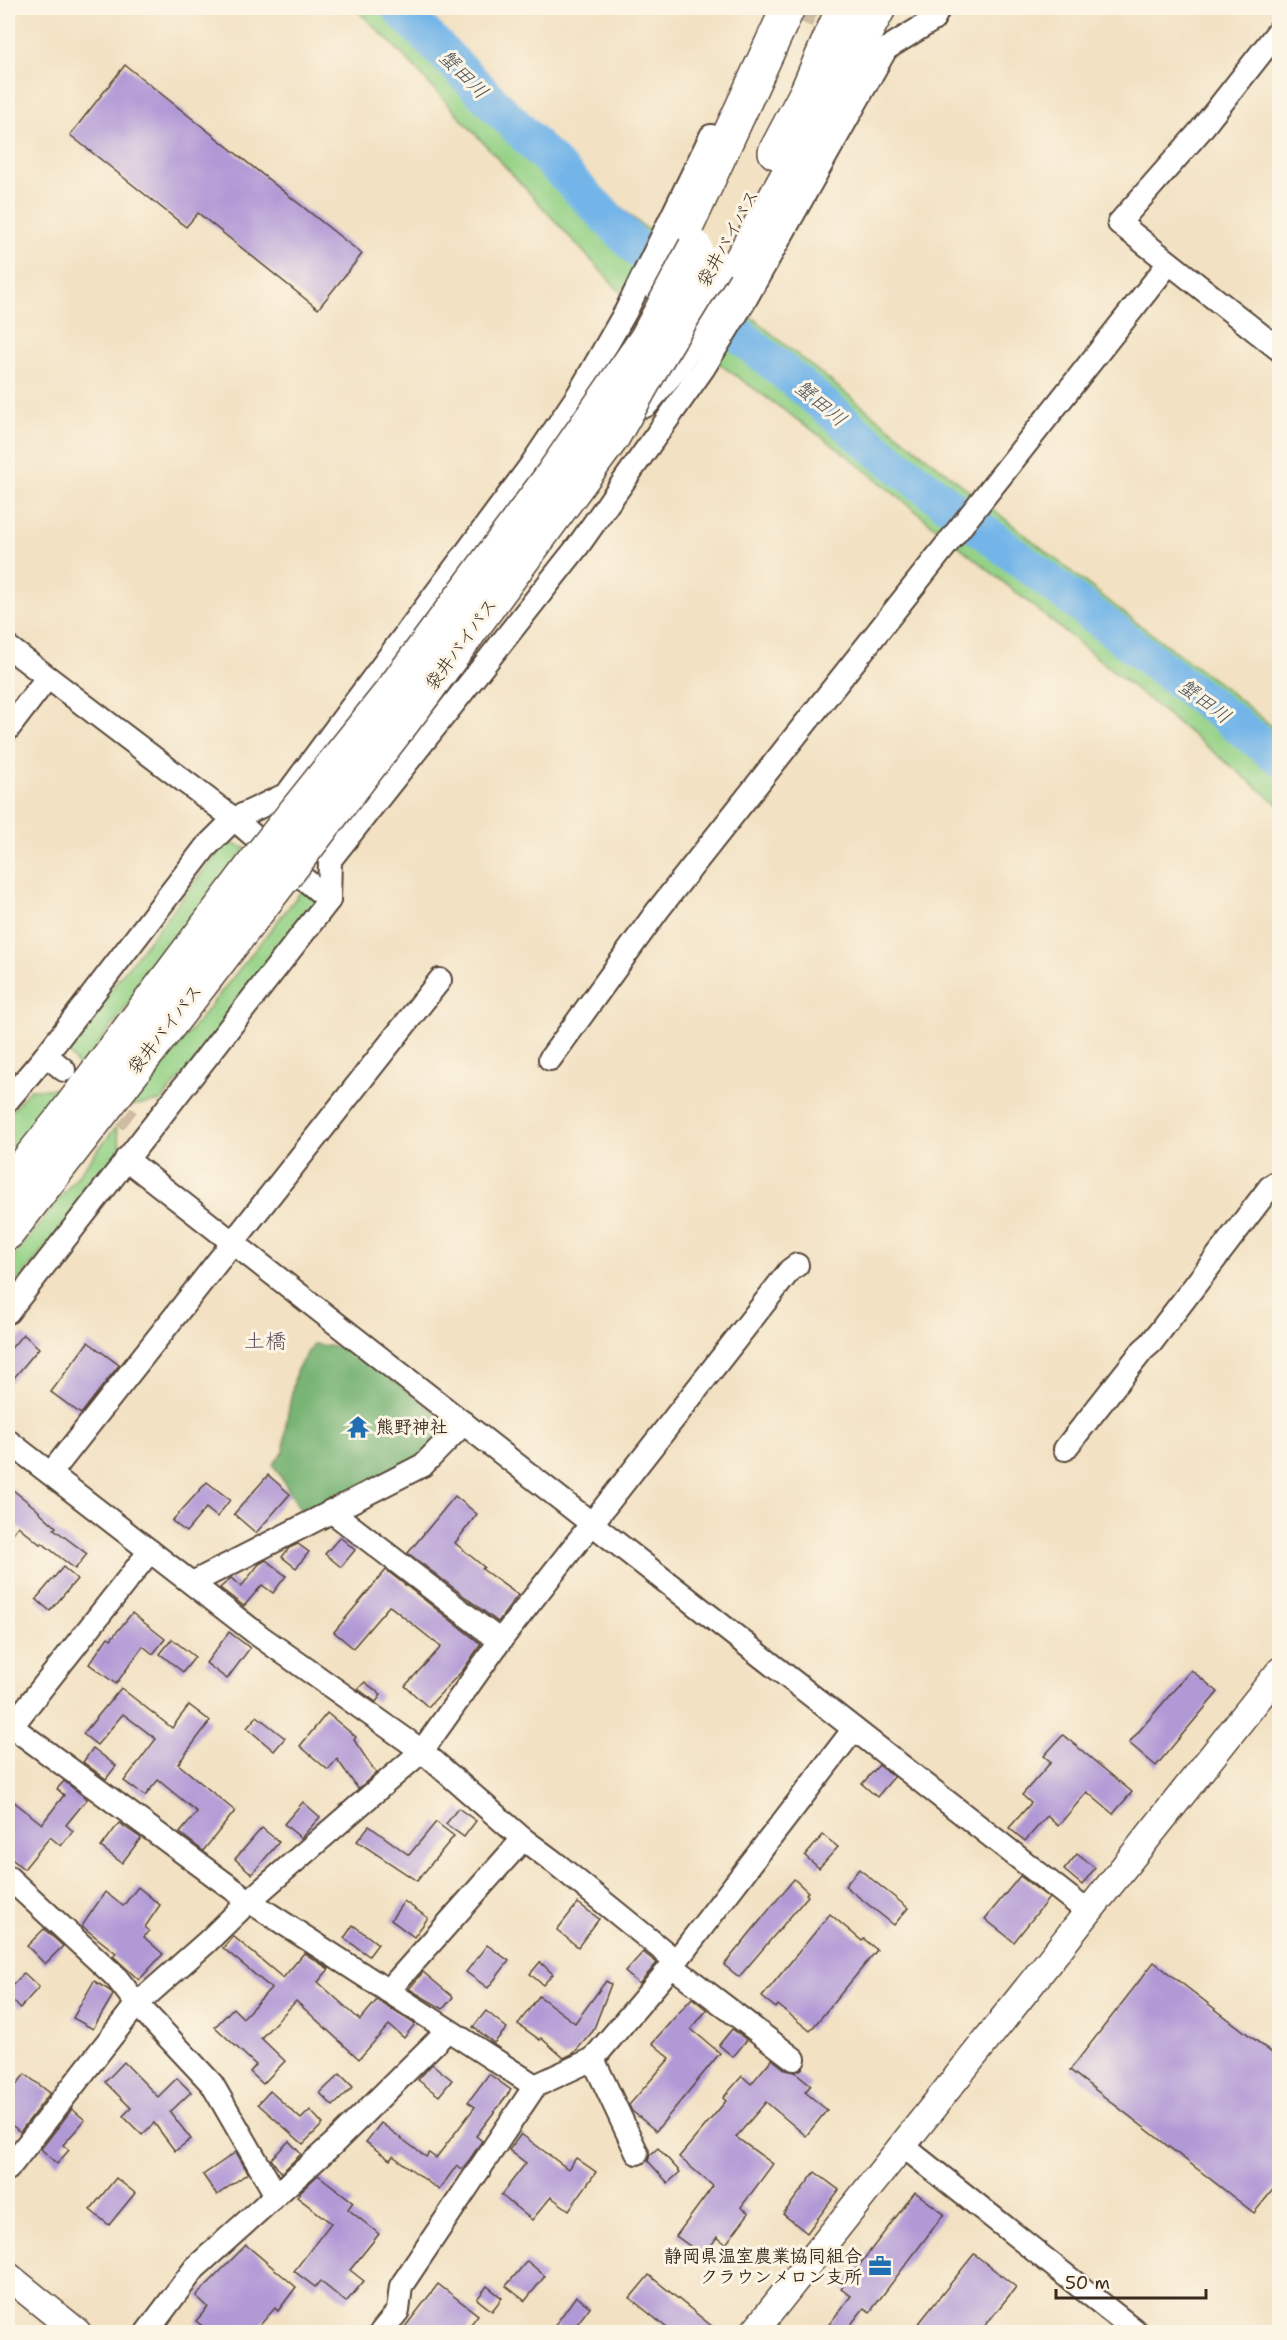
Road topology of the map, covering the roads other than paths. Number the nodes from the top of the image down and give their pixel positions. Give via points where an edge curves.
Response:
1 (771, 8) edge
2 (788, 8) edge
3 (807, 8) edge
4 (843, 8) edge
5 (879, 8) edge
6 (939, 8) edge
7 (1280, 29) edge
8 (705, 261) junction
9 (1169, 263) junction
10 (1280, 350) edge
11 (601, 428) junction
12 (8, 647) edge
13 (47, 678) junction
14 (8, 729) edge
15 (234, 819) junction
16 (329, 900) junction
17 (440, 980) dead end
18 (46, 1055) junction
19 (550, 1059) dead end
20 (64, 1070) dead end
21 (8, 1100) edge
22 (126, 1159) junction
23 (1280, 1180) edge
24 (8, 1185) edge
25 (8, 1233) edge
26 (234, 1243) junction
27 (797, 1265) dead end
28 (8, 1312) edge
29 (464, 1423) junction
30 (8, 1441) edge
31 (1065, 1449) dead end
32 (51, 1473) junction
33 (331, 1510) junction
34 (592, 1523) junction
35 (150, 1551) junction
36 (194, 1582) junction
37 (500, 1641) junction
38 (1280, 1671) edge
39 (9, 1729) edge
40 (854, 1729) junction
41 (422, 1751) junction
42 (523, 1839) junction
43 (8, 1877) edge
44 (249, 1901) junction
45 (1088, 1912) junction
46 (674, 1963) junction
47 (388, 1991) junction
48 (137, 2004) junction
49 (448, 2030) junction
50 (593, 2059) junction
51 (794, 2059) dead end
52 (535, 2086) junction
53 (903, 2145) junction
54 (638, 2153) dead end
55 (8, 2169) edge
56 (276, 2195) junction
57 (8, 2276) edge
58 (77, 2332) edge
59 (147, 2332) edge
60 (381, 2332) edge
61 (754, 2332) edge
62 (1137, 2332) edge

1 - 8 street
2 - 8 highway
3 - 8 highway, 袋井バイパス via 718,203
4 - 8 highway, 袋井バイパス via 806,93
5 - 8 highway
6 - 8 street via 933,20 886,49
7 - 9 street via 1200,131 1119,223
8 - 11 highway, bridge
8 - 11 highway, 袋井バイパス, bridge via 657,359
8 - 15 street via 634,294 578,394 531,465 286,794
8 - 16 street via 703,369 578,546 330,860
9 - 10 street
9 - 19 street via 658,910
11 - 24 highway, 袋井バイパス, bridge via 552,475 390,693
11 - 25 highway, 袋井バイパス, bridge via 413,709
12 - 13 street
13 - 14 street
13 - 15 street
15 - 16 street
15 - 18 street via 205,848
16 - 22 street via 138,1127
17 - 26 street
18 - 20 street
18 - 21 street
22 - 26 street
22 - 28 street
23 - 31 street via 1270,1187
26 - 29 street
26 - 32 street
27 - 34 street
29 - 33 street via 423,1465
29 - 34 street
30 - 32 street
32 - 35 street
33 - 36 street
33 - 37 street
34 - 37 street
34 - 40 street
35 - 36 street
35 - 39 street
36 - 41 street via 261,1637
37 - 41 street
38 - 45 street
39 - 44 street
40 - 45 street
40 - 46 street
41 - 42 street
41 - 44 street
42 - 46 street
42 - 47 street
43 - 48 street via 116,1977
44 - 47 street
44 - 48 street
45 - 53 street
46 - 50 street
46 - 51 street
47 - 49 street
48 - 55 street
48 - 56 street via 212,2084
49 - 52 street
49 - 56 street
50 - 52 street
50 - 54 street
52 - 60 street via 401,2286 398,2311
53 - 61 street
53 - 62 street
56 - 59 street via 195,2268
57 - 58 street

